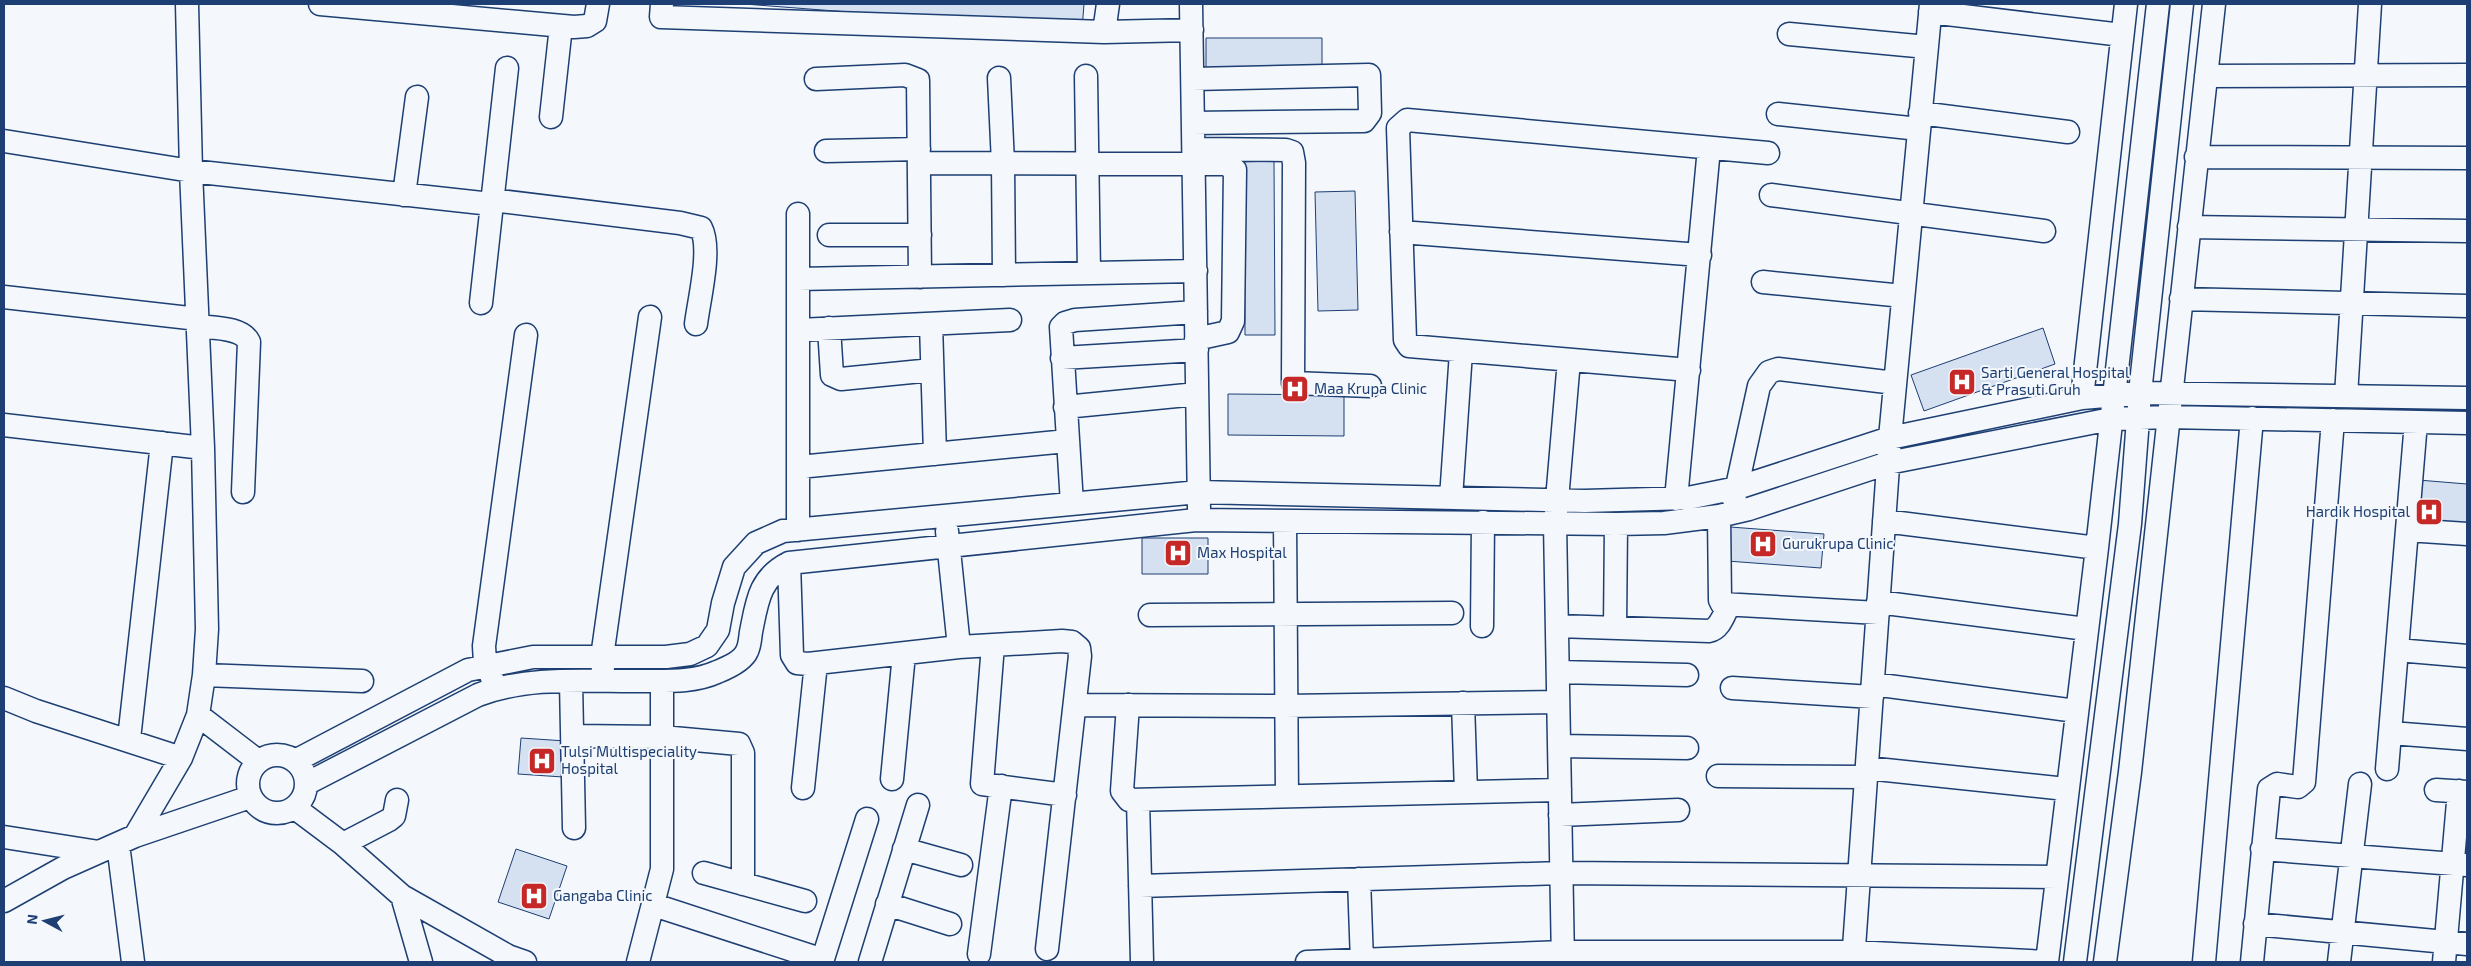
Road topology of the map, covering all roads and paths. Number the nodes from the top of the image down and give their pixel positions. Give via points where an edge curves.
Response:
1 (187, 4) edge
2 (320, 4) edge
3 (598, 4) edge
4 (662, 4) edge
5 (1108, 4) edge
6 (1191, 4) edge
7 (2126, 4) edge
8 (2158, 4) edge
9 (2182, 4) edge
10 (2214, 4) edge
11 (2370, 4) edge
12 (1930, 8) edge
13 (521, 13) edge
14 (561, 26) junction
15 (1192, 30) junction
16 (1104, 32) junction
17 (1789, 34) dead end
18 (2122, 35) junction
19 (1927, 47) junction
20 (507, 68) dead end
21 (2365, 75) junction
22 (2467, 75) edge
23 (1086, 76) dead end
24 (2206, 76) junction
25 (999, 78) dead end
26 (1193, 78) junction
27 (816, 79) dead end
28 (417, 97) dead end
29 (1778, 114) dead end
30 (551, 117) dead end
31 (1920, 121) junction
32 (1193, 122) junction
33 (2068, 132) dead end
34 (4, 141) edge
35 (1709, 148) junction
36 (826, 151) dead end
37 (1768, 153) dead end
38 (920, 156) junction
39 (1194, 157) junction
40 (2196, 157) junction
41 (2360, 157) junction
42 (2467, 158) edge
43 (1003, 163) junction
44 (1088, 164) junction
45 (191, 171) junction
46 (404, 195) junction
47 (1771, 195) dead end
48 (492, 197) junction
49 (1911, 213) junction
50 (798, 214) dead end
51 (2189, 227) junction
52 (2355, 229) junction
53 (2044, 231) dead end
54 (2467, 231) edge
55 (1401, 232) junction
56 (829, 235) dead end
57 (920, 235) junction
58 (1700, 255) junction
59 (1196, 271) junction
60 (1089, 273) junction
61 (1004, 275) junction
62 (920, 277) junction
63 (798, 280) junction
64 (1763, 282) dead end
65 (1903, 296) junction
66 (4, 297) edge
67 (2181, 299) junction
68 (481, 303) dead end
69 (2351, 303) junction
70 (2467, 306) edge
71 (1196, 312) junction
72 (650, 317) dead end
73 (1010, 320) dead end
74 (198, 322) junction
75 (696, 324) dead end
76 (931, 324) junction
77 (829, 328) junction
78 (799, 330) junction
79 (526, 335) dead end
80 (1196, 344) junction
81 (1461, 352) junction
82 (1062, 358) junction
83 (1569, 360) junction
84 (932, 370) junction
85 (1689, 370) junction
86 (1895, 383) junction
87 (1370, 386) dead end
88 (2140, 393) junction
89 (2170, 393) junction
90 (1197, 394) junction
91 (2113, 394) junction
92 (2346, 396) junction
93 (2082, 398) junction
94 (2467, 398) edge
95 (1065, 407) junction
96 (2168, 417) junction
97 (2138, 418) junction
98 (2252, 418) junction
99 (2111, 420) junction
100 (2332, 420) junction
101 (2416, 422) junction
102 (2467, 423) edge
103 (4, 425) edge
104 (1890, 438) junction
105 (1067, 441) junction
106 (162, 443) junction
107 (203, 448) junction
108 (935, 454) junction
109 (1888, 463) junction
110 (799, 467) junction
111 (1737, 488) junction
112 (243, 492) dead end
113 (1199, 492) junction
114 (1451, 498) junction
115 (1676, 499) junction
116 (1558, 501) junction
117 (1072, 504) junction
118 (1725, 514) junction
119 (944, 516) junction
120 (1200, 520) junction
121 (1285, 521) junction
122 (1884, 521) junction
123 (1483, 522) junction
124 (1555, 523) junction
125 (1616, 524) junction
126 (798, 530) junction
127 (2407, 530) junction
128 (2467, 534) edge
129 (949, 546) junction
130 (2096, 548) junction
131 (789, 563) junction
132 (1729, 605) junction
133 (1878, 608) junction
134 (1452, 613) dead end
135 (1286, 614) junction
136 (1150, 615) dead end
137 (1482, 626) dead end
138 (1557, 626) junction
139 (1615, 628) junction
140 (2086, 629) junction
141 (993, 645) junction
142 (959, 647) junction
143 (2397, 650) junction
144 (904, 654) junction
145 (2467, 656) edge
146 (602, 657) junction
147 (816, 663) junction
148 (488, 665) junction
149 (1558, 672) junction
150 (204, 675) junction
151 (1687, 676) dead end
152 (362, 681) dead end
153 (662, 681) junction
154 (571, 682) junction
155 (604, 682) junction
156 (496, 688) junction
157 (1732, 688) dead end
158 (1872, 690) junction
159 (4, 698) edge
160 (1558, 702) junction
161 (1463, 703) junction
162 (1075, 705) junction
163 (1128, 705) junction
164 (1286, 706) junction
165 (2076, 710) junction
166 (198, 715) junction
167 (2391, 733) junction
168 (574, 736) junction
169 (662, 737) junction
170 (2467, 739) edge
171 (129, 740) junction
172 (1559, 746) junction
173 (1687, 748) dead end
174 (181, 758) junction
175 (258, 761) junction
176 (295, 761) junction
177 (2387, 769) dead end
178 (1867, 773) junction
179 (1718, 776) dead end
180 (892, 779) dead end
181 (306, 784) junction
182 (2360, 784) dead end
183 (1001, 786) junction
184 (803, 788) dead end
185 (2066, 789) junction
186 (1560, 790) junction
187 (2436, 790) dead end
188 (1466, 792) junction
189 (2463, 792) edge
190 (1065, 795) junction
191 (1286, 796) junction
192 (250, 797) junction
193 (397, 800) dead end
194 (1138, 800) junction
195 (918, 805) dead end
196 (295, 808) junction
197 (1678, 810) dead end
198 (1560, 815) junction
199 (867, 819) dead end
200 (574, 828) dead end
201 (4, 837) edge
202 (117, 844) junction
203 (343, 844) junction
204 (904, 849) junction
205 (2262, 849) junction
206 (2350, 856) junction
207 (2460, 864) edge
208 (961, 865) dead end
209 (704, 873) dead end
210 (1561, 873) junction
211 (1859, 874) junction
212 (2056, 877) junction
213 (1359, 879) junction
214 (743, 884) junction
215 (1140, 886) junction
216 (402, 896) junction
217 (4, 901) edge
218 (805, 901) dead end
219 (888, 904) junction
220 (654, 906) junction
221 (950, 924) dead end
222 (2256, 924) junction
223 (2342, 932) junction
224 (1047, 949) dead end
225 (2452, 949) edge
226 (979, 954) dead end
227 (1563, 957) edge
228 (1854, 957) edge
229 (822, 961) edge
230 (873, 961) edge
231 (1362, 961) edge
232 (133, 962) edge
233 (421, 962) edge
234 (525, 962) edge
235 (638, 962) edge
236 (1142, 962) edge
237 (1307, 962) edge
238 (2047, 962) edge
239 (2075, 962) edge
240 (2105, 962) edge
241 (2204, 962) edge
242 (2252, 962) edge
243 (2339, 962) edge

1 - 45 street
2 - 13 street
3 - 14 street via 595,21 587,26
4 - 16 street via 661,17
5 - 16 street
6 - 15 street
7 - 18 street
8 - 91 street
9 - 88 street
10 - 24 street
11 - 21 street
12 - 18 street
12 - 19 street
13 - 14 street
14 - 30 street
15 - 16 street
15 - 26 street
17 - 19 street
18 - 93 street
19 - 31 street
20 - 48 street
21 - 22 street
21 - 24 street
21 - 41 street
23 - 44 street
24 - 40 street
25 - 43 street
26 - 32 street
26 - 32 street via 1368,76 1370,113 1364,121
27 - 38 street via 913,77 919,85
28 - 46 street
29 - 31 street
31 - 33 street
31 - 49 street
32 - 39 street
34 - 45 street
35 - 37 street
35 - 55 street via 1406,120 1398,128 1397,136
35 - 58 street
36 - 38 street
38 - 43 street
38 - 57 street
39 - 44 street
39 - 59 street
39 - 80 street via 1226,164 1235,170 1233,321 1228,332
39 - 87 street via 1292,152 1293,383
40 - 41 street
40 - 51 street
41 - 42 street
41 - 52 street
43 - 44 street
43 - 61 street
44 - 60 street
45 - 46 street
45 - 74 street
46 - 48 street
47 - 49 street
48 - 68 street
48 - 75 street via 684,210 705,236
49 - 53 street
49 - 65 street
50 - 63 street
51 - 52 street
51 - 67 street
52 - 54 street
52 - 69 street
55 - 58 street
55 - 81 street via 1405,340 1414,348
56 - 57 street
57 - 62 street
58 - 85 street
59 - 60 street
59 - 71 street
60 - 61 street
61 - 62 street
62 - 63 street
63 - 78 street
64 - 65 street
65 - 86 street
66 - 74 street
67 - 69 street
67 - 89 street
69 - 70 street
69 - 92 street
71 - 80 street
71 - 82 street via 1065,323 1060,336
72 - 146 street
73 - 76 street
74 - 107 street
74 - 112 street via 240,332 249,342
76 - 77 street
76 - 84 street
77 - 78 street
77 - 84 street via 832,375 842,379
78 - 110 street
79 - 148 street via 484,646 485,663
80 - 82 street
80 - 90 street
81 - 83 street
81 - 114 street
82 - 95 street
83 - 85 street
83 - 116 street
84 - 108 street
85 - 115 street
86 - 104 street
86 - 111 street via 1778,369 1770,372 1759,386
88 - 89 street
88 - 91 street
88 - 97 street
89 - 92 street
89 - 96 street
90 - 95 street
90 - 113 street
91 - 93 street
91 - 99 street
92 - 94 street
93 - 104 street
95 - 105 street
96 - 97 street
96 - 98 street
96 - 240 street via 2130,772
97 - 99 street
97 - 239 street via 2130,524
98 - 100 street
98 - 241 street
99 - 109 street
99 - 130 street
100 - 101 street
100 - 205 street via 2304,782 2298,787 2277,784 2269,789
101 - 102 street
101 - 127 street
103 - 106 street
104 - 109 street
104 - 111 street
105 - 108 street
105 - 117 street
106 - 107 street
106 - 171 street
107 - 150 street via 207,629
108 - 110 street
109 - 118 street
109 - 122 street
110 - 126 street
111 - 115 street
111 - 118 street
113 - 114 street
113 - 117 street
113 - 120 street
114 - 116 street
115 - 116 street
116 - 124 street
117 - 119 street
118 - 125 street via 1664,523
118 - 132 street via 1720,600 1722,604
119 - 126 street
119 - 129 street
120 - 121 street
120 - 129 street
121 - 123 street
121 - 135 street
122 - 130 street
122 - 133 street
123 - 124 street
123 - 137 street
124 - 125 street
124 - 138 street
125 - 139 street
126 - 146 street via 783,531 756,542 734,567 718,630 707,646 682,655
127 - 128 street
127 - 143 street
129 - 131 street
129 - 142 street
130 - 140 street
131 - 147 street via 792,655 797,663
131 - 153 street via 774,571 764,585 756,604 747,651 735,664 701,678
132 - 133 street
132 - 139 street via 1714,630
133 - 140 street
133 - 158 street
134 - 135 street
135 - 136 street
135 - 164 street
138 - 139 street
138 - 149 street
140 - 165 street
141 - 142 street
141 - 162 street via 1072,642 1079,648 1080,656
141 - 183 street via 982,784
142 - 144 street
143 - 145 street
143 - 167 street
144 - 147 street
144 - 180 street
146 - 148 street via 533,657
146 - 155 street
147 - 184 street
148 - 156 street
148 - 176 street via 468,670
149 - 151 street
149 - 160 street
150 - 152 street
150 - 166 street
153 - 155 street
153 - 169 street
154 - 155 street
154 - 156 street
154 - 168 street
156 - 181 street
157 - 158 street
158 - 165 street
158 - 178 street
159 - 171 street
160 - 161 street
160 - 172 street
161 - 164 street
161 - 188 street
162 - 163 street
162 - 190 street
163 - 164 street
163 - 194 street via 1122,791 1129,800
164 - 191 street
165 - 185 street
166 - 174 street
166 - 175 street
167 - 170 street
167 - 177 street
168 - 169 street
168 - 200 street
169 - 214 street via 739,744 743,753
169 - 220 street via 663,851
171 - 174 street
172 - 173 street
172 - 186 street
174 - 202 street
175 - 176 street via 270,756 283,756
175 - 192 street via 250,772 247,785
176 - 181 street via 303,771
178 - 179 street
178 - 185 street
178 - 211 street
181 - 196 street via 303,797
182 - 206 street
183 - 190 street
183 - 226 street
185 - 212 street
186 - 188 street
186 - 198 street
187 - 189 street
188 - 191 street
189 - 207 street
190 - 224 street
191 - 194 street
192 - 196 street via 258,808 270,813 283,813
192 - 202 street
193 - 203 street via 396,810 389,820
194 - 215 street
195 - 204 street
196 - 203 street
197 - 198 street
198 - 210 street
199 - 229 street
201 - 202 street
202 - 217 street via 63,868
202 - 232 street
203 - 216 street
204 - 208 street
204 - 219 street
205 - 206 street
205 - 222 street
206 - 207 street
206 - 223 street
207 - 225 street
209 - 214 street
210 - 211 street
210 - 213 street
210 - 227 street
211 - 212 street
211 - 228 street
212 - 238 street
213 - 215 street
213 - 231 street
214 - 218 street
215 - 236 street
216 - 233 street
216 - 234 street via 508,956
219 - 221 street
219 - 230 street
220 - 229 street
220 - 235 street
222 - 223 street
222 - 242 street
223 - 225 street
223 - 243 street
227 - 228 street
227 - 231 street
228 - 238 street
231 - 237 street

